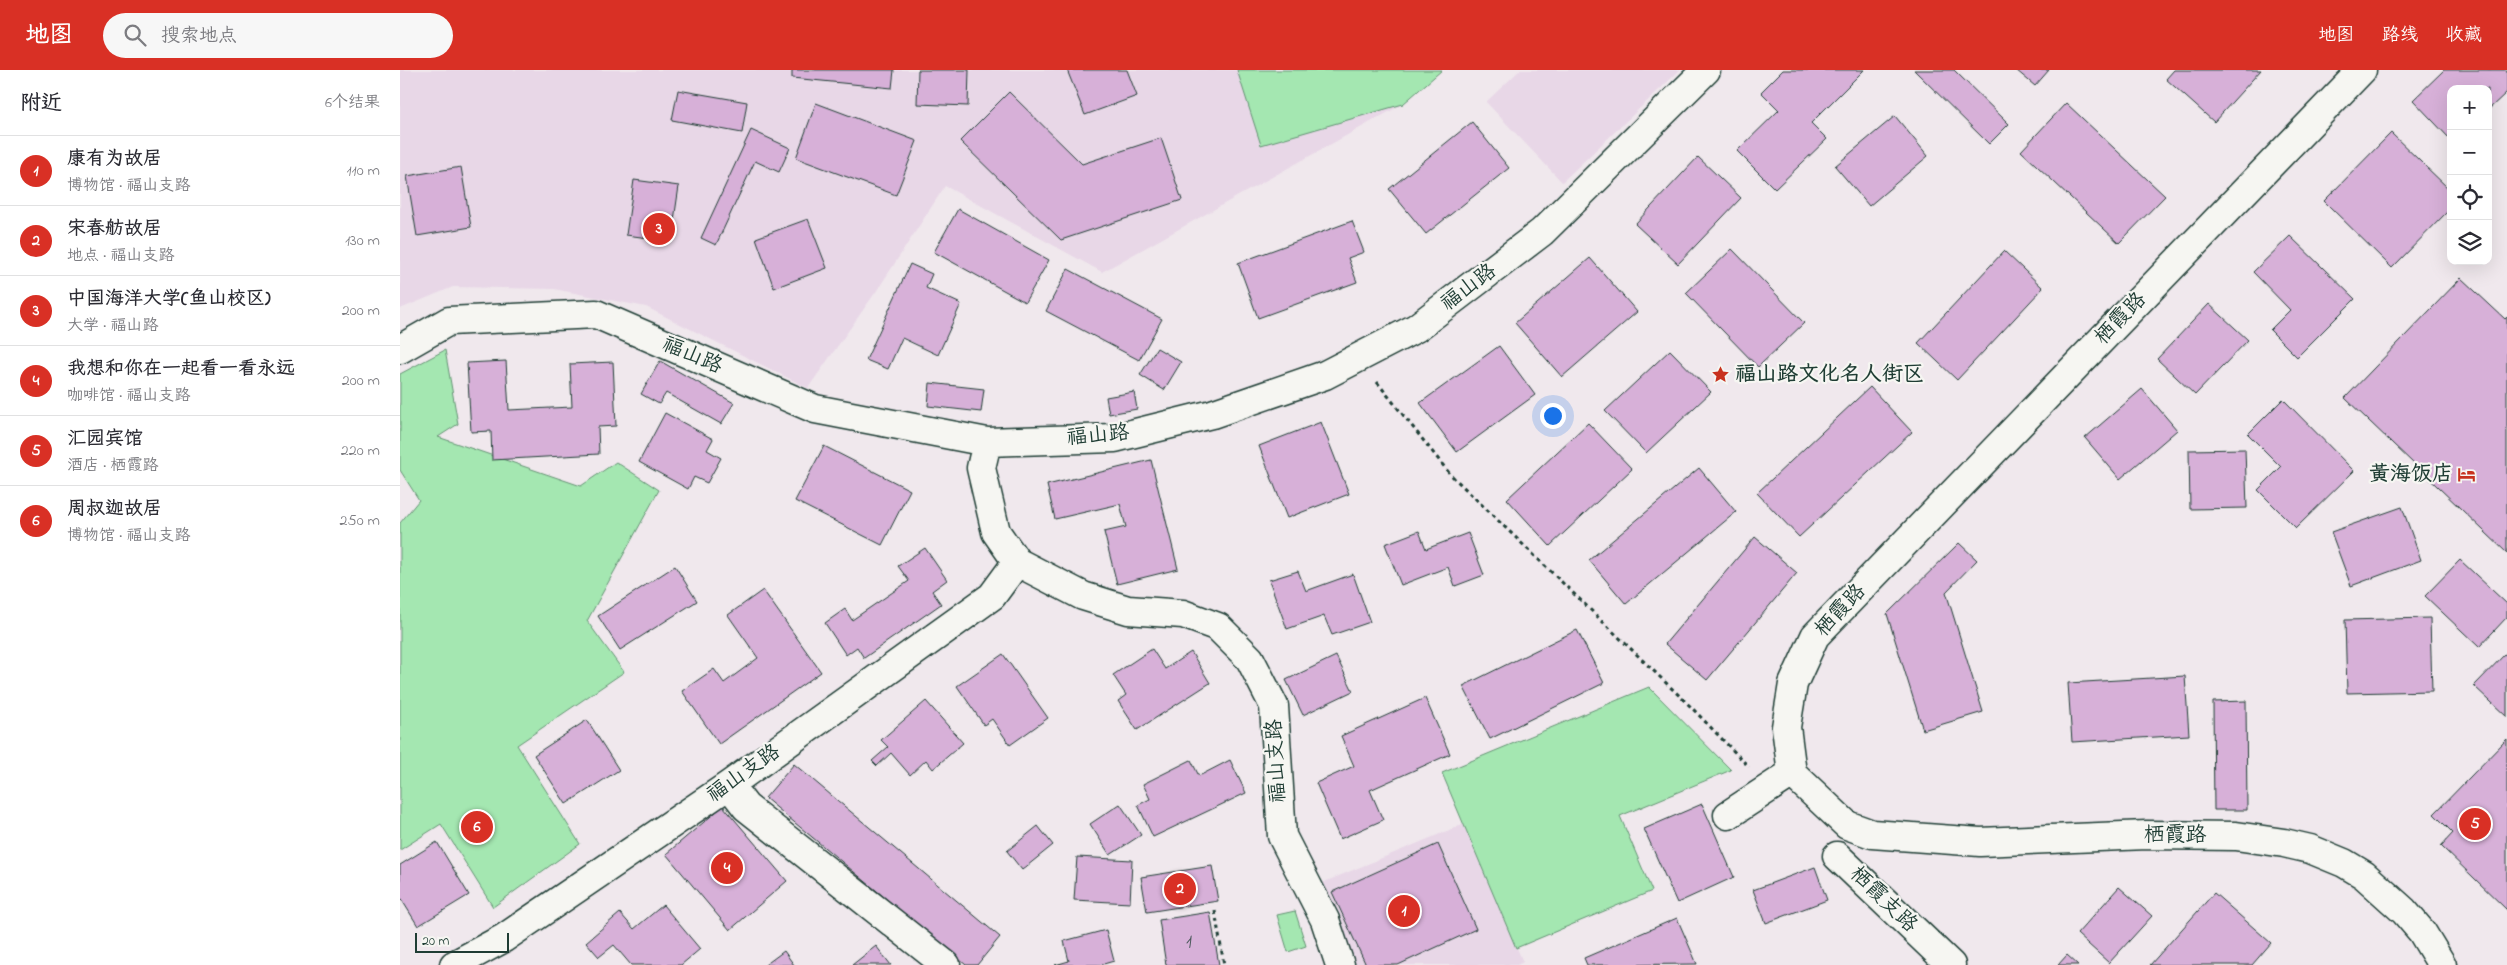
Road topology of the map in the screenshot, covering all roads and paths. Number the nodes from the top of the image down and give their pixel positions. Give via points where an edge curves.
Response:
1 (1706, 70) edge
2 (2362, 70) edge
3 (400, 349) edge
4 (1358, 358) junction
5 (987, 442) junction
6 (1017, 562) junction
7 (1780, 781) junction
8 (729, 785) junction
9 (1728, 815) dead end
10 (1837, 856) dead end
11 (1216, 911) dead end
12 (454, 965) edge
13 (946, 965) edge
14 (1224, 965) edge
15 (1340, 965) edge
16 (1951, 965) edge
17 (2442, 965) edge

1 - 4 street, 福山路 via 1542,232 1416,328
2 - 7 street, 栖霞路 via 1815,636 1793,684
3 - 5 street, 福山路 via 449,321 596,314 815,409
4 - 5 street, 福山路 via 1325,375 1212,414 1115,438
4 - 7 path via 1450,474 1692,707
5 - 6 street, 福山支路 via 981,468 996,532
6 - 8 street, 福山支路 via 992,596
6 - 15 street, 福山支路 via 1083,596 1128,610 1184,614 1218,626 1250,659 1274,706 1282,836 1325,920
7 - 9 street
7 - 17 street, 栖霞路 via 1847,825 1872,834 1980,842 2236,836 2310,850 2364,875 2404,911 2422,932
8 - 12 street, 福山支路 via 504,938
8 - 13 street via 746,807
10 - 16 street, 栖霞支路
11 - 14 path

